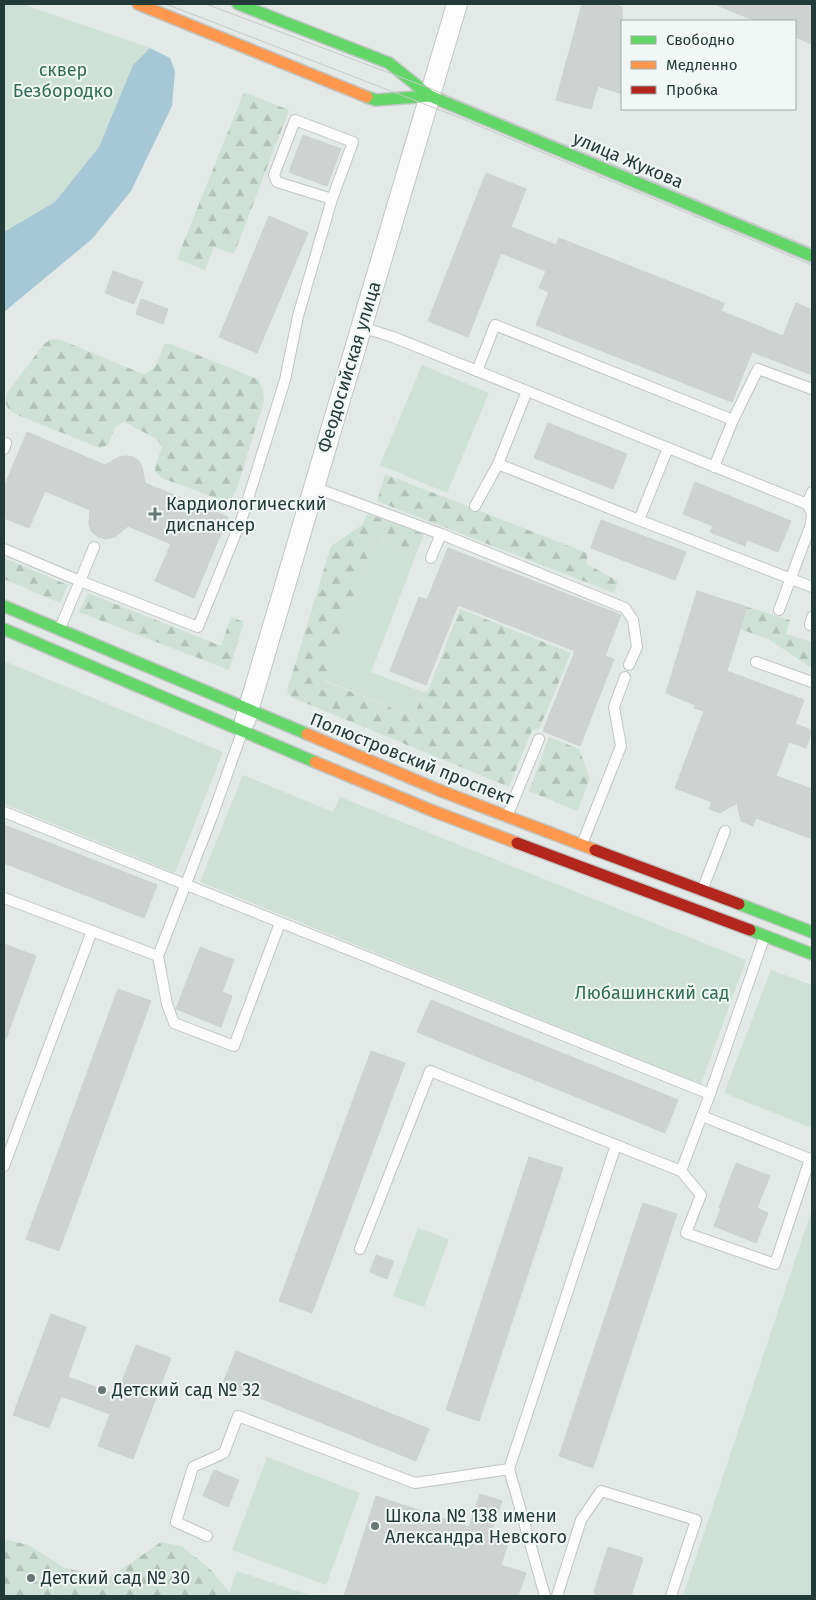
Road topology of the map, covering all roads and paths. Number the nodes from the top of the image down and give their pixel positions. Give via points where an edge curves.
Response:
1 (138, 4) edge
2 (238, 4) edge
3 (457, 4) edge
4 (430, 96) junction
5 (332, 200) junction
6 (812, 256) edge
7 (361, 327) junction
8 (477, 371) junction
9 (812, 389) edge
10 (527, 391) junction
11 (733, 420) junction
12 (668, 448) junction
13 (498, 464) junction
14 (714, 467) junction
15 (313, 487) junction
16 (812, 492) edge
17 (807, 504) junction
18 (475, 506) dead end
19 (638, 520) junction
20 (441, 534) junction
21 (94, 547) dead end
22 (4, 549) edge
23 (431, 558) dead end
24 (791, 579) junction
25 (80, 581) junction
26 (812, 587) edge
27 (4, 606) edge
28 (780, 610) dead end
29 (4, 629) edge
30 (55, 640) junction
31 (756, 662) dead end
32 (629, 665) dead end
33 (625, 677) dead end
34 (812, 682) edge
35 (248, 710) junction
36 (243, 731) junction
37 (539, 739) dead end
38 (4, 812) edge
39 (503, 826) junction
40 (725, 831) dead end
41 (581, 845) junction
42 (574, 864) junction
43 (186, 885) junction
44 (702, 890) junction
45 (4, 898) edge
46 (695, 910) junction
47 (772, 917) junction
48 (280, 922) junction
49 (92, 931) junction
50 (812, 932) edge
51 (764, 936) junction
52 (812, 954) edge
53 (158, 956) junction
54 (710, 1094) junction
55 (702, 1116) junction
56 (616, 1145) junction
57 (4, 1166) edge
58 (681, 1171) junction
59 (360, 1249) dead end
60 (509, 1469) junction
61 (207, 1536) dead end
62 (544, 1596) edge
63 (557, 1596) edge
64 (671, 1596) edge

1 - 4 main road, улица Жукова via 376,100
2 - 4 main road, улица Жукова via 389,63
3 - 4 street, Феодосийская улица
4 - 6 main road, улица Жукова
4 - 7 street, Феодосийская улица
5 - 5 lane via 354,142 295,120 274,175 277,182
5 - 25 lane via 298,316 285,380 251,490 198,627
7 - 8 lane
7 - 15 street, Феодосийская улица
8 - 10 lane
8 - 11 lane via 496,325
9 - 11 lane via 758,369
10 - 12 lane
10 - 13 lane
11 - 14 lane
12 - 14 lane
12 - 19 lane
13 - 18 lane
13 - 19 lane
14 - 17 lane
15 - 20 lane
15 - 35 street, Феодосийская улица
16 - 17 lane
17 - 24 lane via 812,513 811,524
19 - 24 lane
20 - 23 lane
20 - 32 lane via 625,608 633,620 637,647
21 - 25 lane
22 - 25 lane
24 - 26 lane
24 - 28 lane
25 - 30 lane
27 - 30 main road, Полюстровский проспект
29 - 30 main road, Полюстровский проспект
30 - 35 main road, Полюстровский проспект
30 - 36 main road, Полюстровский проспект
31 - 34 lane
33 - 41 lane via 614,707 621,746
35 - 36 street, Феодосийская улица
35 - 39 main road, Полюстровский проспект via 441,791
36 - 39 main road, Полюстровский проспект via 416,804
36 - 43 lane
37 - 39 lane
38 - 43 lane
39 - 41 main road, Полюстровский проспект
39 - 42 main road, Полюстровский проспект
40 - 44 lane
41 - 42 lane
41 - 44 main road, Полюстровский проспект
42 - 46 main road, Полюстровский проспект
43 - 48 lane
43 - 53 lane
44 - 46 lane
44 - 47 main road, Полюстровский проспект
45 - 49 lane
46 - 51 main road, Полюстровский проспект
47 - 50 main road, Полюстровский проспект
47 - 51 lane
48 - 53 lane via 234,1046 174,1023 166,1004
48 - 54 lane
49 - 53 lane
49 - 57 lane
51 - 52 main road, Полюстровский проспект
51 - 54 lane
54 - 55 lane
55 - 58 lane
55 - 58 lane via 810,1159 775,1264 686,1233 701,1195
56 - 58 lane
56 - 59 lane via 430,1071
56 - 60 lane
60 - 61 lane via 415,1483 238,1416 224,1453 193,1467 176,1522
60 - 62 lane
63 - 64 lane via 581,1520 601,1491 696,1520

